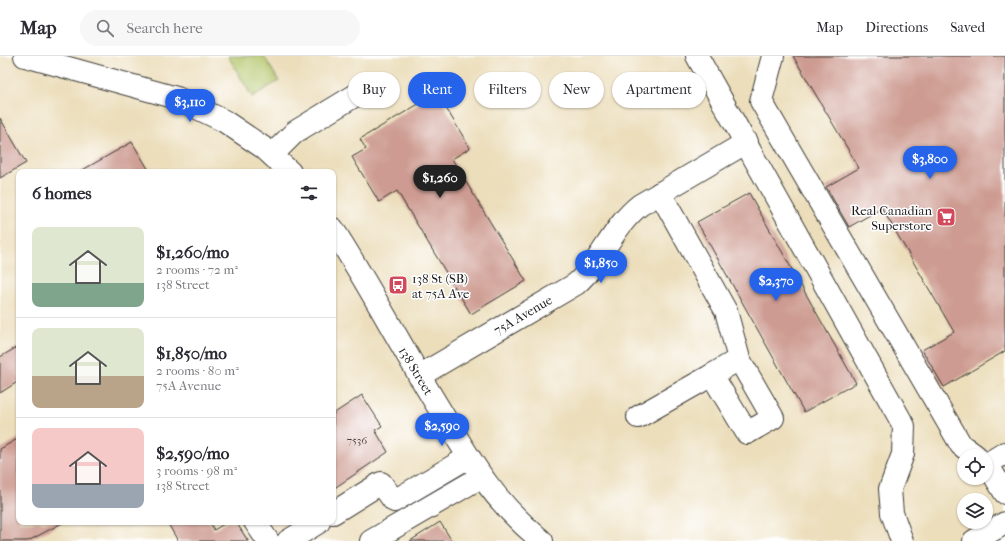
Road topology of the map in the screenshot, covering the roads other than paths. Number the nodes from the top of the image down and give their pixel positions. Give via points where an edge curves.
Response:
1 (25, 56) edge
2 (697, 56) edge
3 (773, 56) edge
4 (348, 100) edge
5 (747, 142) junction
6 (272, 155) junction
7 (287, 169) edge
8 (660, 193) junction
9 (336, 234) edge
10 (738, 359) junction
11 (712, 375) junction
12 (419, 376) junction
13 (638, 417) dead end
14 (967, 449) edge
15 (467, 458) junction
16 (993, 467) edge
17 (481, 477) junction
18 (1005, 492) edge
19 (336, 511) edge
20 (1005, 523) edge
21 (257, 525) edge
22 (314, 525) edge
23 (268, 541) edge
24 (288, 541) edge
25 (371, 541) edge
26 (542, 541) edge
27 (902, 541) edge
28 (974, 541) edge

1 - 6 main road via 177,98 224,121
2 - 5 main road
3 - 14 main road via 761,101 961,446
4 - 6 main road via 295,132
5 - 8 main road, 75A Avenue
5 - 27 main road via 904,426 902,454 890,489 892,513
6 - 7 main road
8 - 10 main road via 726,311
8 - 12 main road, 75A Avenue via 629,214 587,274 576,284
9 - 12 main road, 138 Street
10 - 11 main road
10 - 11 main road via 773,418 746,433
11 - 13 main road
12 - 15 main road, 138 Street
15 - 17 main road, 138 Street
15 - 19 main road via 394,501 381,483
16 - 18 main road
17 - 25 main road
17 - 26 main road, 138 Street via 512,515
20 - 28 main road
21 - 23 main road
22 - 24 main road

